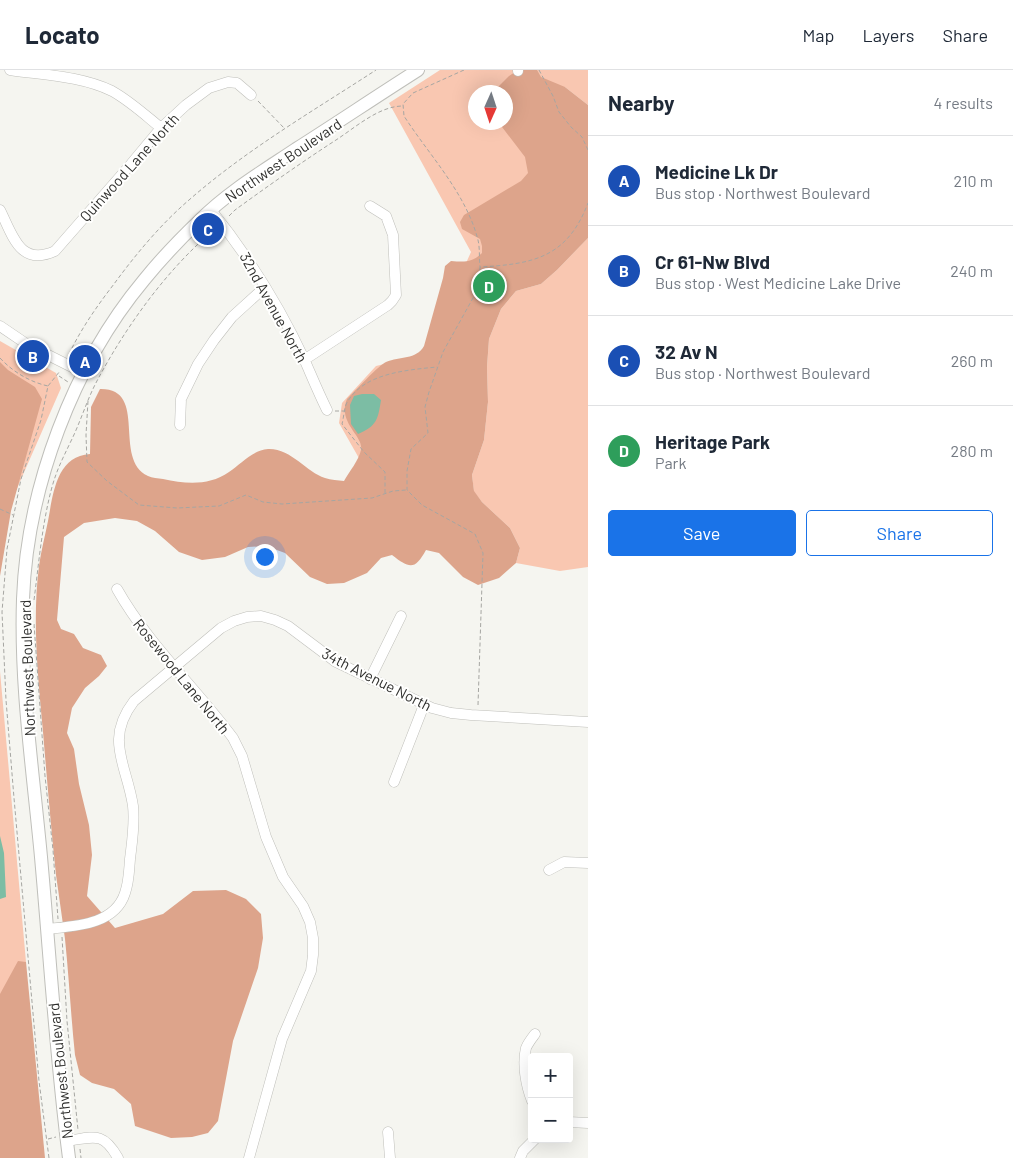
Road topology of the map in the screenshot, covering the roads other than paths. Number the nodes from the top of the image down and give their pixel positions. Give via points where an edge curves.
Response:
1 (10, 70) edge
2 (418, 70) edge
3 (251, 95) road end
4 (160, 128) junction
5 (370, 206) dead end
6 (0, 210) edge
7 (212, 210) junction
8 (265, 287) junction
9 (0, 326) edge
10 (304, 360) junction
11 (84, 373) junction
12 (327, 410) dead end
13 (180, 425) dead end
14 (118, 589) dead end
15 (401, 616) dead end
16 (175, 667) junction
17 (370, 679) junction
18 (424, 705) junction
19 (588, 722) edge
20 (394, 782) dead end
21 (588, 863) edge
22 (549, 870) dead end
23 (47, 929) junction
24 (535, 1034) dead end
25 (531, 1098) edge
26 (573, 1122) edge
27 (588, 1123) edge
28 (388, 1132) dead end
29 (67, 1141) junction
30 (532, 1143) edge
31 (69, 1158) edge
32 (118, 1158) edge
33 (249, 1158) edge
34 (390, 1158) edge
35 (520, 1158) edge

1 - 4 street via 73,80 111,91
2 - 7 main road, Northwest Boulevard via 257,175
3 - 4 street, Quinwood Lane North via 237,83 218,84 186,105
4 - 6 street, Quinwood Lane North via 55,251 47,255 29,254 17,245
5 - 10 street via 386,216 393,235 396,295 388,305
7 - 8 street, 32nd Avenue North
7 - 11 main road, Northwest Boulevard via 143,281 117,316
8 - 10 street, 32nd Avenue North
8 - 13 street via 232,317 198,364 181,399
9 - 11 street via 28,345
10 - 12 street, 32nd Avenue North
11 - 23 main road, Northwest Boulevard via 44,474 26,557 23,598 24,681
14 - 16 street, Rosewood Lane North via 137,621
15 - 17 street
16 - 17 street, 34th Avenue North via 227,624 261,616 288,626 336,662
16 - 23 street, 34th Avenue North via 134,702 120,726 119,754 133,822 125,895 119,906 99,920
16 - 33 street, Rosewood Lane North via 233,738 242,756 266,838 283,877 303,906 313,938 311,971 282,1039
17 - 18 street, 34th Avenue North
18 - 19 street, 34th Avenue North via 478,716
18 - 20 street
21 - 22 street via 564,862
23 - 29 main road, Northwest Boulevard
24 - 25 street via 526,1048 525,1064
26 - 27 street
28 - 34 street
29 - 31 main road, Northwest Boulevard
29 - 32 street via 97,1137 106,1140
30 - 35 street

